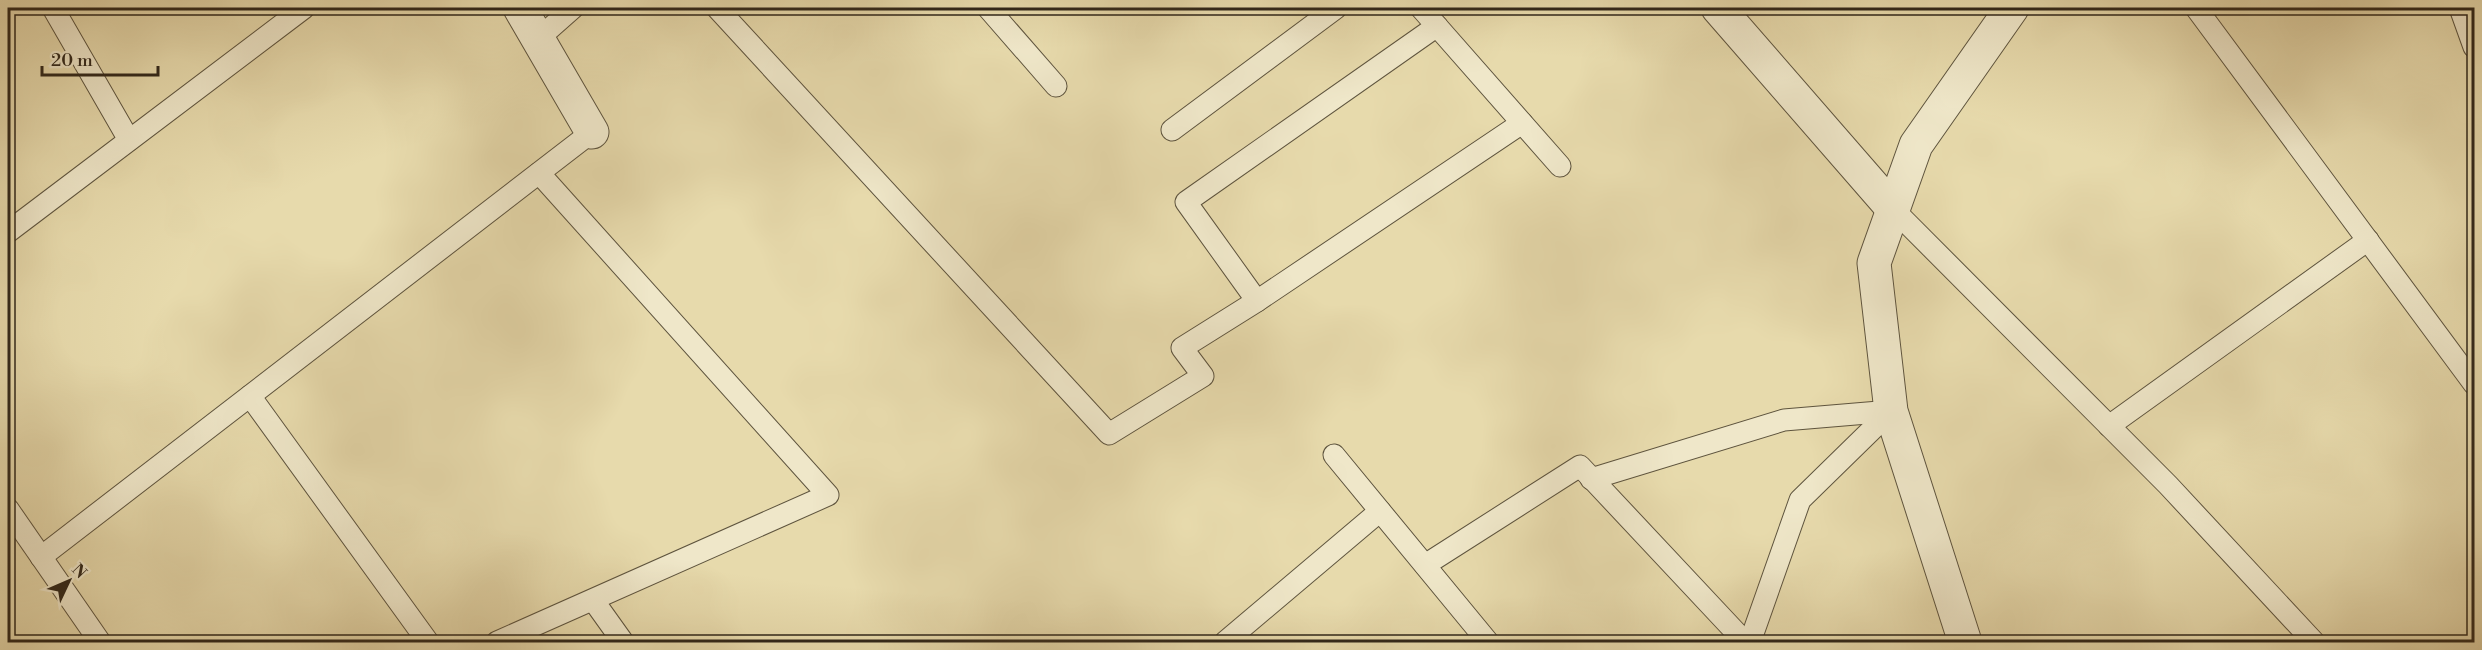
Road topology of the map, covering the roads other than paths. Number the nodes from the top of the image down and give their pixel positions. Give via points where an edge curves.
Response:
1 (53, 8) edge
2 (304, 8) edge
3 (520, 8) edge
4 (573, 8) edge
5 (717, 8) edge
6 (988, 8) edge
7 (1336, 8) edge
8 (1420, 8) edge
9 (1718, 8) edge
10 (2012, 8) edge
11 (2196, 8) edge
12 (2460, 8) edge
13 (1437, 27) junction
14 (538, 39) junction
15 (2475, 47) edge
16 (1056, 86) dead end
17 (1522, 123) junction
18 (1172, 129) dead end
19 (592, 132) joint
20 (129, 140) junction
21 (1560, 166) dead end
22 (539, 173) junction
23 (1893, 209) junction
24 (8, 232) edge
25 (2368, 240) junction
26 (1257, 301) junction
27 (2475, 384) edge
28 (250, 396) junction
29 (1891, 411) junction
30 (2109, 426) junction
31 (1334, 455) dead end
32 (1591, 479) junction
33 (8, 509) edge
34 (1380, 511) junction
35 (41, 557) junction
36 (1425, 565) junction
37 (593, 600) junction
38 (100, 642) edge
39 (428, 642) edge
40 (497, 642) edge
41 (623, 642) edge
42 (1225, 642) edge
43 (1488, 642) edge
44 (1744, 642) edge
45 (1750, 642) edge
46 (1965, 642) edge
47 (2314, 642) edge

1 - 20 lane
2 - 20 lane
3 - 14 street
4 - 14 lane
5 - 26 lane via 1109,434 1203,376 1182,348
6 - 16 lane
7 - 18 lane
8 - 13 lane
9 - 23 street
10 - 23 street via 1916,145
11 - 25 lane
12 - 15 lane
13 - 17 lane
13 - 26 lane via 1186,202
14 - 19 street
17 - 21 lane
17 - 26 lane
19 - 22 lane
20 - 24 lane
22 - 28 lane
22 - 37 lane via 828,495
23 - 29 street via 1875,263
23 - 30 lane
25 - 27 lane
25 - 30 lane
28 - 35 lane
28 - 39 lane
29 - 32 lane via 1784,420
29 - 45 lane via 1800,500
29 - 46 street
30 - 47 lane
31 - 34 lane
32 - 36 lane via 1580,466
32 - 44 lane
33 - 35 lane
34 - 36 lane
34 - 42 lane
35 - 38 lane
36 - 43 lane
37 - 40 lane
37 - 41 lane

